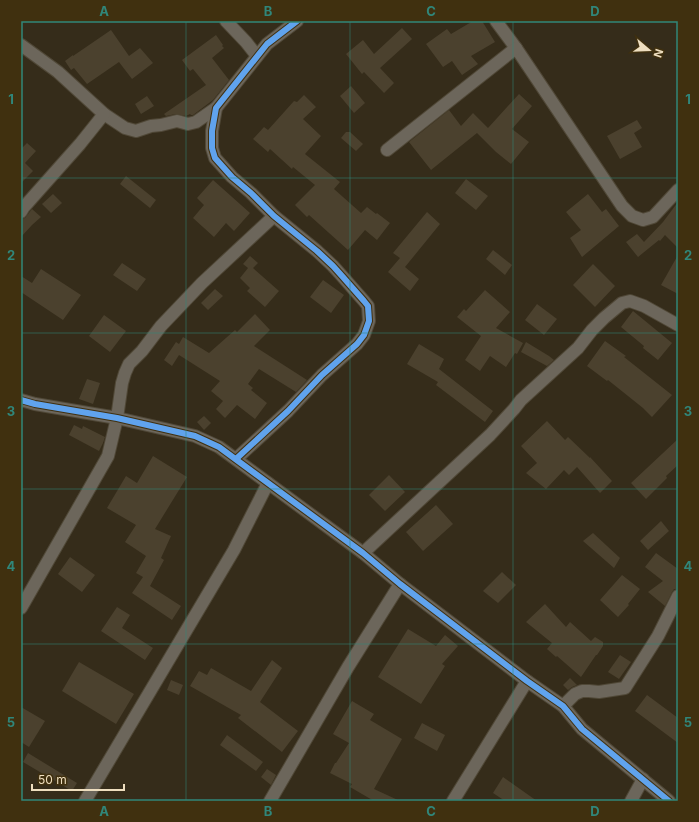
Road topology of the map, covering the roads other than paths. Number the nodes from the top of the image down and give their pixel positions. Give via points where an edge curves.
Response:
1 (226, 21) edge
2 (297, 21) edge
3 (496, 21) edge
4 (21, 45) edge
5 (516, 48) junction
6 (257, 56) junction
7 (216, 108) junction
8 (104, 114) junction
9 (387, 150) dead end
10 (678, 190) edge
11 (21, 212) edge
12 (274, 216) junction
13 (678, 325) edge
14 (21, 400) edge
15 (117, 418) junction
16 (236, 459) junction
17 (268, 482) junction
18 (363, 554) junction
19 (400, 584) junction
20 (678, 596) edge
21 (21, 608) edge
22 (528, 681) junction
23 (563, 706) junction
24 (643, 779) junction
25 (85, 801) edge
26 (270, 801) edge
27 (454, 801) edge
28 (631, 801) edge
29 (669, 801) edge

1 - 6 street
2 - 6 street via 267,44
3 - 5 street
4 - 8 street via 58,72
5 - 9 street
5 - 10 street via 622,206 632,216 643,220 653,217
6 - 7 street
7 - 8 street via 196,122 188,124 177,121 136,131 125,128
7 - 12 street via 212,131 215,158
8 - 11 street
12 - 15 street via 181,304 129,364 122,383
12 - 16 street via 334,266 368,306 369,321 364,335 357,344
13 - 18 street via 644,306 630,301 622,303 521,400 490,435
14 - 15 street
15 - 16 street via 195,436 219,447
15 - 21 street via 108,456
16 - 17 street
17 - 18 street
17 - 25 street via 234,550
18 - 19 street
19 - 22 street
19 - 26 street
20 - 23 street via 658,636 624,688 599,692 582,691
22 - 23 street
22 - 27 street
23 - 24 street via 582,729
24 - 28 street
24 - 29 street

